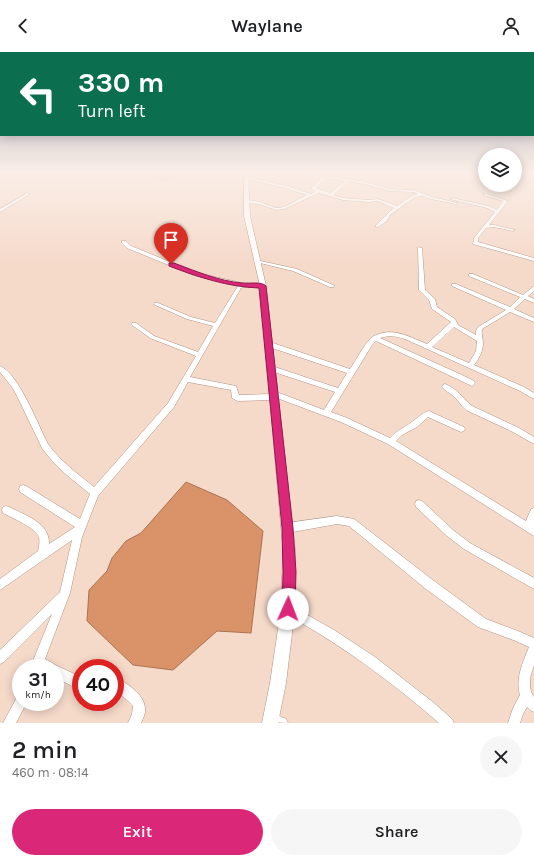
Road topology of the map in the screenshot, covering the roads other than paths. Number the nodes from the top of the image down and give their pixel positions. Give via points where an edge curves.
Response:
1 (11, 204) edge
2 (246, 204) edge
3 (264, 204) edge
4 (291, 204) edge
5 (389, 204) edge
6 (403, 204) edge
7 (477, 204) edge
8 (504, 204) edge
9 (398, 208) junction
10 (0, 211) edge
11 (498, 212) junction
12 (378, 226) dead end
13 (485, 227) junction
14 (513, 230) dead end
15 (124, 242) dead end
16 (420, 248) dead end
17 (534, 260) edge
18 (258, 261) junction
19 (471, 274) dead end
20 (454, 284) dead end
21 (242, 285) junction
22 (263, 286) junction
23 (332, 286) dead end
24 (534, 288) edge
25 (525, 297) junction
26 (534, 301) edge
27 (156, 304) dead end
28 (510, 309) junction
29 (534, 320) edge
30 (454, 323) junction
31 (134, 324) dead end
32 (217, 325) junction
33 (374, 338) junction
34 (480, 340) junction
35 (268, 344) junction
36 (428, 347) junction
37 (200, 355) junction
38 (470, 366) junction
39 (0, 368) edge
40 (270, 368) junction
41 (351, 372) junction
42 (186, 379) junction
43 (472, 383) dead end
44 (445, 387) dead end
45 (339, 391) junction
46 (532, 391) edge
47 (274, 396) junction
48 (326, 413) junction
49 (461, 429) dead end
50 (391, 442) junction
51 (534, 442) edge
52 (23, 489) dead end
53 (95, 493) junction
54 (419, 504) dead end
55 (6, 510) dead end
56 (534, 512) edge
57 (81, 527) junction
58 (288, 528) junction
59 (531, 529) edge
60 (43, 554) junction
61 (534, 584) edge
62 (0, 585) edge
63 (64, 594) junction
64 (288, 609) junction
65 (534, 644) edge
66 (534, 648) edge
67 (0, 658) edge
68 (39, 659) edge
69 (124, 689) edge
70 (526, 696) junction
71 (534, 706) edge
72 (17, 711) edge
73 (274, 721) edge
74 (12, 722) edge
75 (134, 723) edge
76 (448, 723) edge
77 (514, 723) edge

1 - 10 street
2 - 18 street via 249,228
3 - 4 street via 276,209
5 - 9 street
6 - 9 street
7 - 11 street
8 - 11 street
9 - 12 street via 388,214
11 - 13 street
13 - 14 street
13 - 17 street via 474,240 475,243
15 - 21 street via 129,247 195,274
16 - 30 street via 422,290 432,299 434,308
18 - 22 street
18 - 23 street via 295,270
19 - 25 street
20 - 28 street
21 - 22 street
21 - 32 street
22 - 35 street
24 - 25 street
25 - 26 street
25 - 28 street
27 - 32 street via 183,316
28 - 29 street
28 - 34 street via 480,328
30 - 34 street
30 - 36 street
31 - 37 street via 152,337
32 - 37 street
33 - 36 street via 383,334 396,334
33 - 41 street
33 - 43 street
34 - 38 street via 478,354
35 - 40 street
35 - 41 street
36 - 38 street
37 - 42 street
38 - 46 street
39 - 53 street via 11,380 52,455
40 - 45 street
40 - 47 street
41 - 45 street
42 - 47 street via 234,388 235,396 238,398
42 - 53 street via 171,405
44 - 51 street via 455,392 470,408 516,430
45 - 48 street
47 - 48 street
47 - 58 street
48 - 50 street
49 - 50 street via 426,414 414,425 401,430
50 - 59 street
52 - 57 street
53 - 57 street
54 - 61 street via 467,546
55 - 60 street via 30,523 43,534
56 - 59 street
57 - 60 street
57 - 63 street
58 - 64 street
58 - 65 street via 336,520 351,522 430,585 491,628
60 - 62 street
63 - 67 street
63 - 68 street
64 - 73 street
64 - 76 street via 320,627 397,681
66 - 70 street via 523,687
69 - 75 street via 139,705 139,713
70 - 71 street
70 - 77 street
72 - 74 street

